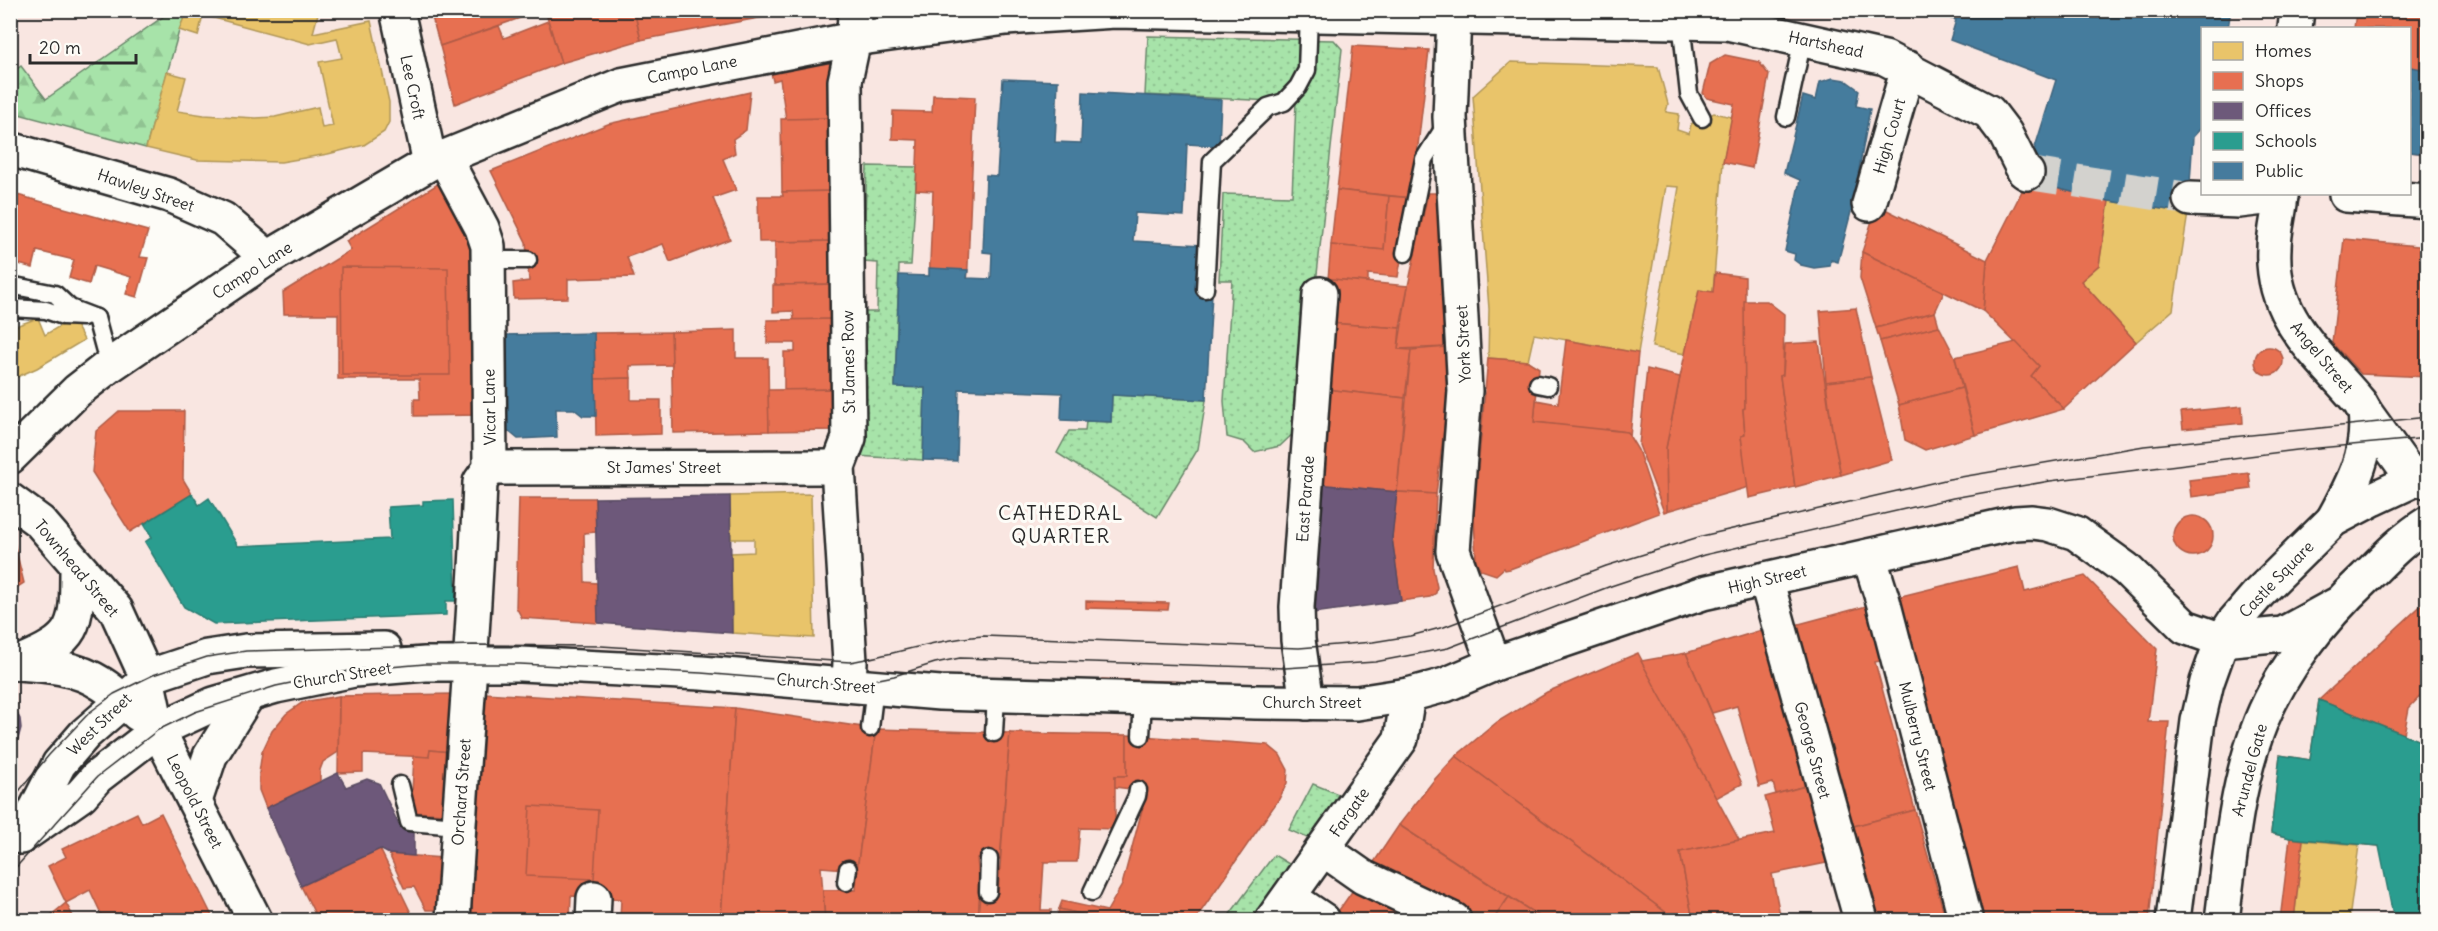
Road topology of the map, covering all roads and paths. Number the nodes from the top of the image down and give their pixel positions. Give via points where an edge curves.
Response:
1 (397, 10) edge
2 (2297, 10) edge
3 (1115, 11) edge
4 (1409, 13) edge
5 (1310, 14) junction
6 (1471, 15) edge
7 (1727, 17) edge
8 (1681, 21) junction
9 (855, 25) edge
10 (2295, 27) edge
11 (1803, 39) junction
12 (1897, 63) junction
13 (1450, 117) junction
14 (1786, 117) dead end
15 (1702, 118) dead end
16 (10, 149) edge
17 (437, 160) junction
18 (2027, 173) dead end
19 (2281, 195) edge
20 (2346, 195) dead end
21 (2190, 199) tunnel mouth
22 (2427, 201) edge
23 (1869, 204) dead end
24 (1405, 253) dead end
25 (268, 258) junction
26 (488, 260) junction
27 (528, 260) dead end
28 (10, 285) edge
29 (1205, 289) dead end
30 (1320, 294) dead end
31 (10, 308) edge
32 (96, 318) junction
33 (109, 366) junction
34 (2365, 412) junction
35 (10, 457) edge
36 (838, 466) junction
37 (490, 468) junction
38 (2424, 479) edge
39 (10, 500) edge
40 (2333, 520) junction
41 (2427, 523) edge
42 (1869, 556) junction
43 (77, 567) junction
44 (2126, 568) joint
45 (1766, 579) junction
46 (2336, 605) junction
47 (2222, 640) junction
48 (472, 655) junction
49 (14, 664) edge
50 (1494, 664) junction
51 (147, 678) junction
52 (862, 686) junction
53 (248, 695) junction
54 (996, 695) junction
55 (1408, 695) junction
56 (1143, 699) junction
57 (122, 701) junction
58 (1307, 703) junction
59 (870, 729) dead end
60 (158, 730) junction
61 (994, 733) dead end
62 (1141, 736) dead end
63 (400, 785) dead end
64 (1138, 790) dead end
65 (195, 801) junction
66 (458, 826) junction
67 (16, 844) edge
68 (1323, 849) junction
69 (989, 859) dead end
70 (988, 892) dead end
71 (1092, 892) dead end
72 (1280, 909) edge
73 (1960, 920) edge
74 (255, 921) edge
75 (453, 921) edge
76 (1323, 921) edge
77 (1454, 921) edge
78 (1861, 921) edge
79 (2173, 921) edge
80 (2222, 921) edge

1 - 17 street, Lee Croft
2 - 10 street
3 - 5 street, Campo Lane
3 - 9 street, Campo Lane
4 - 5 street, Campo Lane
4 - 6 street, Campo Lane
5 - 29 lane via 1307,70 1298,87 1284,102 1268,107 1212,161
6 - 8 street, Hartshead
6 - 13 street, York Street
7 - 8 street, Hartshead
7 - 11 street, Hartshead
8 - 15 lane via 1689,94
9 - 17 street, Campo Lane via 621,85
9 - 36 street, St James' Row via 845,81 849,438
11 - 12 street, Hartshead
11 - 14 lane
12 - 18 street, Hartshead via 1989,112
12 - 23 street, High Court
13 - 24 lane via 1424,159
13 - 50 street, York Street via 1466,391 1453,550
16 - 25 street, Hawley Street via 169,195 223,219
17 - 25 street, Campo Lane
17 - 26 street, Vicar Lane via 482,228
19 - 21 street via 2240,201
19 - 34 street, Angel Street via 2274,248 2280,298 2290,322
20 - 22 street
25 - 33 street, Campo Lane
26 - 27 lane
26 - 37 street, Vicar Lane
28 - 32 lane via 55,294 70,308
30 - 58 street, East Parade via 1297,607
31 - 32 lane via 46,309 63,316
32 - 33 lane
33 - 35 street, Campo Lane via 77,391
34 - 38 street, Castle Square via 2406,469
34 - 40 street, Castle Square via 2362,460
36 - 37 street, St James' Street
36 - 52 street, St James' Row via 850,662
37 - 48 street, Vicar Lane via 480,482
38 - 40 street, Castle Square
39 - 43 street, Townhead Street via 40,522
40 - 47 street, Castle Square via 2259,593
41 - 46 street, Castle Square
42 - 44 street, High Street via 2032,522 2076,533
42 - 45 street, High Street
42 - 73 street, Mulberry Street via 1935,803
43 - 49 street via 77,611 70,631 49,651
43 - 51 street, Townhead Street via 116,610
44 - 47 street, Castle Square via 2185,627
45 - 50 street, High Street via 1703,593
45 - 78 street, George Street
46 - 47 street, Castle Square via 2283,634
46 - 80 street, Arundel Gate via 2274,693 2257,732 2243,779
47 - 79 street via 2198,721
48 - 51 street, Church Street via 246,651 207,657
48 - 52 street, Church Street via 520,664
48 - 53 street, Church Street via 425,664 354,670
48 - 66 street, Orchard Street
49 - 57 street via 53,665 83,674
50 - 55 street, High Street via 1445,685
51 - 57 street, West Street
51 - 60 street, Leopold Street
52 - 54 street, Church Street
52 - 59 lane
53 - 60 street, Church Street via 195,712
53 - 65 street via 210,756
54 - 56 street, Church Street
54 - 61 lane
55 - 58 street, Church Street via 1357,703
55 - 68 street, Fargate via 1401,739
56 - 58 street, Church Street
56 - 62 lane
57 - 60 street
57 - 67 street, West Street via 59,764
60 - 65 street, Leopold Street
60 - 67 street, West Street
63 - 66 lane via 410,822
64 - 71 lane
65 - 74 street, Leopold Street
66 - 75 street, Orchard Street
68 - 72 street, Fargate
68 - 77 street via 1363,877
69 - 70 lane
72 - 76 street

